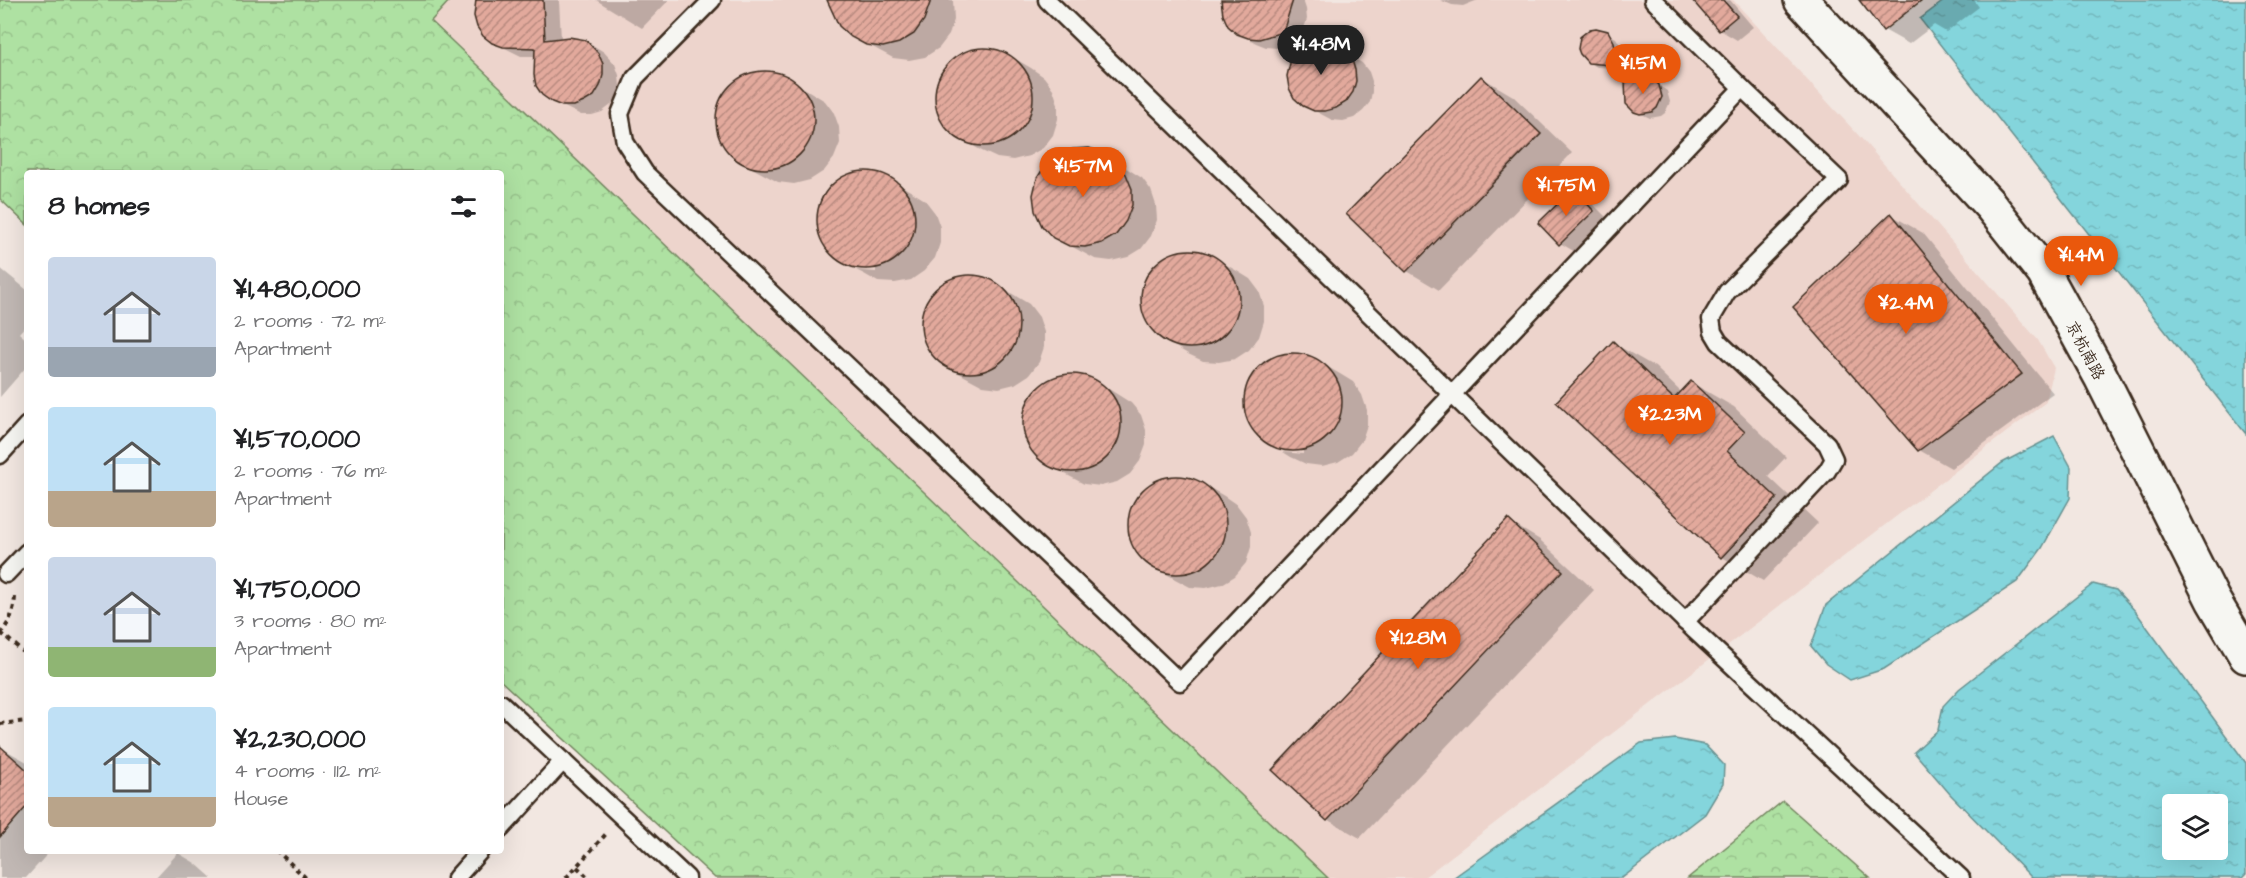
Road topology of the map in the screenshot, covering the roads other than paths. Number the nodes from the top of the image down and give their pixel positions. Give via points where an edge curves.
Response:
1 (712, 0) edge
2 (1047, 0) edge
3 (1653, 0) edge
4 (1801, 0) edge
5 (1742, 88) junction
6 (1451, 394) junction
7 (24, 428) edge
8 (0, 455) edge
9 (24, 555) edge
10 (6, 574) road end
11 (1685, 622) junction
12 (2246, 656) edge
13 (504, 706) edge
14 (562, 761) junction
15 (504, 826) edge
16 (477, 854) edge
17 (456, 878) edge
18 (687, 878) edge
19 (1961, 878) edge

1 - 6 lane via 635,78 620,114 625,142 645,173 1180,682
2 - 6 lane
3 - 5 lane
4 - 12 street, 京杭南路 via 1990,205 2044,273 2213,600
5 - 6 lane
5 - 11 lane via 1839,180 1727,292 1711,320 1713,332 1827,444 1834,459
6 - 11 lane
7 - 8 lane
9 - 10 lane
11 - 19 lane
13 - 14 lane
14 - 15 lane
14 - 18 lane
16 - 17 lane

